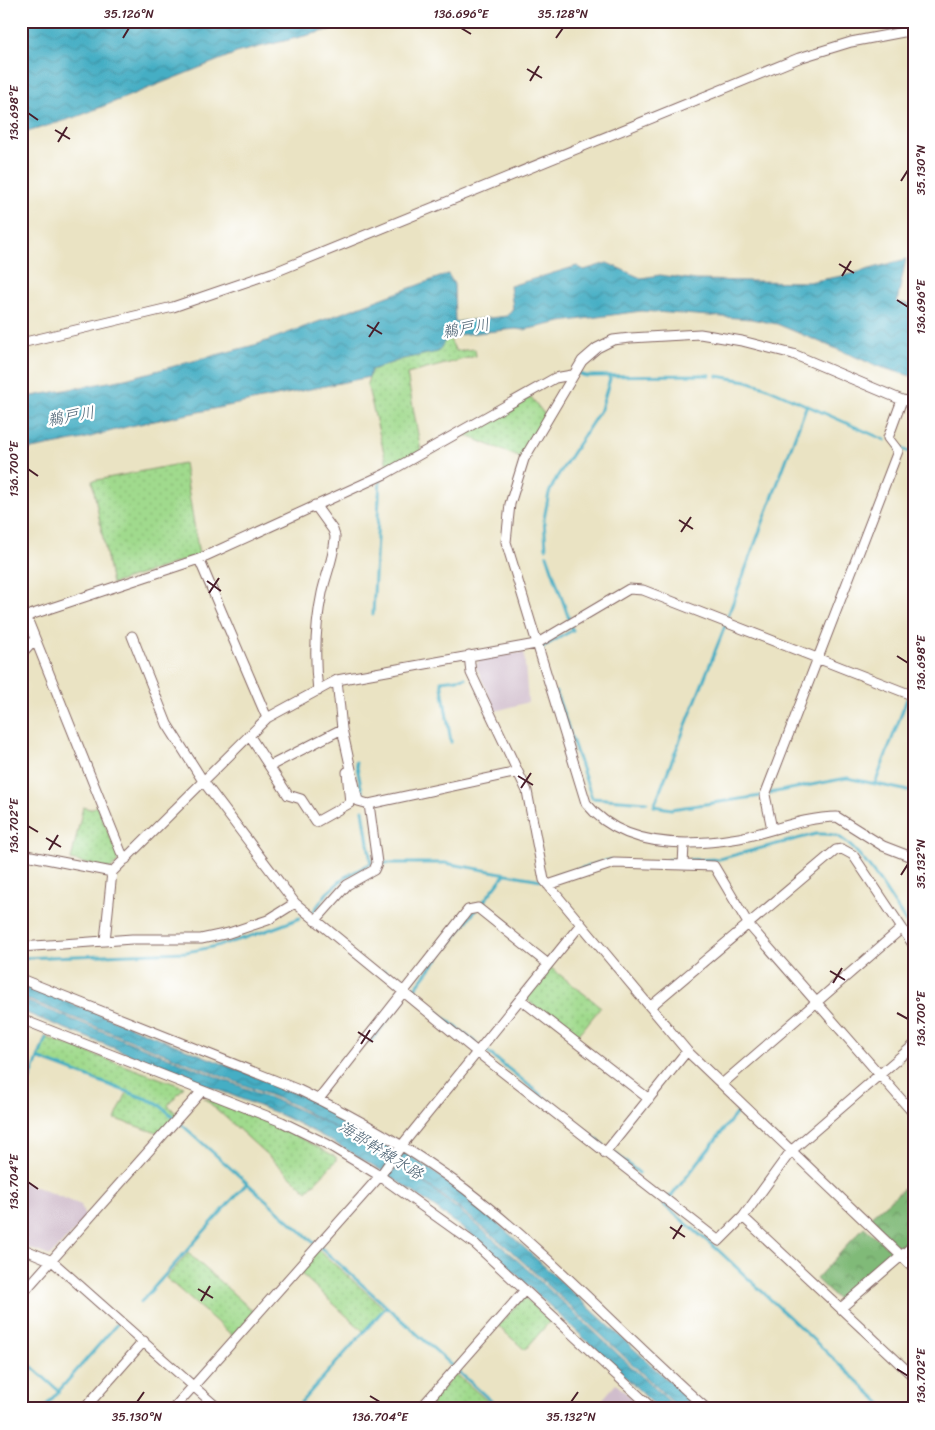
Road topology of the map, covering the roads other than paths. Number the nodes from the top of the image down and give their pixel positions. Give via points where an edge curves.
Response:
1 (914, 30) edge
2 (21, 342) edge
3 (572, 375) junction
4 (902, 400) junction
5 (914, 402) edge
6 (315, 505) junction
7 (199, 559) junction
8 (24, 617) edge
9 (132, 636) dead end
10 (35, 639) junction
11 (536, 644) junction
12 (21, 654) edge
13 (469, 655) junction
14 (818, 658) junction
15 (337, 680) junction
16 (318, 690) junction
17 (914, 696) edge
18 (267, 718) junction
19 (343, 732) junction
20 (250, 734) junction
21 (270, 766) junction
22 (518, 772) junction
23 (203, 781) junction
24 (368, 804) junction
25 (772, 829) junction
26 (684, 844) junction
27 (21, 854) edge
28 (914, 858) edge
29 (126, 859) junction
30 (683, 865) junction
31 (112, 872) junction
32 (548, 885) junction
33 (295, 903) junction
34 (315, 921) junction
35 (581, 924) junction
36 (749, 925) junction
37 (901, 929) junction
38 (105, 941) junction
39 (914, 946) edge
40 (21, 947) edge
41 (548, 964) junction
42 (21, 979) edge
43 (403, 992) junction
44 (520, 998) junction
45 (816, 1002) junction
46 (650, 1007) junction
47 (21, 1019) edge
48 (914, 1045) edge
49 (687, 1051) junction
50 (477, 1052) junction
51 (879, 1074) junction
52 (722, 1084) junction
53 (202, 1091) junction
54 (320, 1099) junction
55 (649, 1099) junction
56 (914, 1114) edge
57 (402, 1145) junction
58 (790, 1151) junction
59 (605, 1153) junction
60 (382, 1174) junction
61 (743, 1217) junction
62 (914, 1245) edge
63 (21, 1248) edge
64 (901, 1256) junction
65 (52, 1261) junction
66 (914, 1268) edge
67 (526, 1290) junction
68 (21, 1295) edge
69 (841, 1308) junction
70 (144, 1341) junction
71 (914, 1377) edge
72 (194, 1386) junction
73 (84, 1409) edge
74 (173, 1409) edge
75 (219, 1409) edge
76 (420, 1409) edge
77 (653, 1409) edge
78 (707, 1409) edge

1 - 2 street via 851,42 799,58 266,275 173,307
3 - 4 street via 582,361 614,340 700,334 793,354
3 - 6 street via 555,378 385,474
3 - 11 street via 524,459 510,504 506,542
4 - 5 street
4 - 14 street via 888,438 898,451
6 - 7 street
6 - 16 street via 335,536 316,632 314,659
7 - 8 street
7 - 18 street
8 - 10 street
9 - 23 street via 166,724
10 - 12 street
10 - 29 street
11 - 13 street
11 - 14 street via 635,589
11 - 26 street via 586,803 616,829 634,837
13 - 15 street
13 - 22 street via 471,674
14 - 17 street
14 - 25 street via 765,795
15 - 16 street
15 - 19 street
16 - 18 street
18 - 20 street
19 - 21 street
19 - 21 street via 350,803 316,822 301,799 288,795
19 - 24 street via 358,801
20 - 21 street
20 - 23 street
22 - 24 street
22 - 32 street via 527,791 544,880
23 - 29 street
23 - 33 street
24 - 34 street via 377,867 347,885
25 - 26 street via 740,838
25 - 28 street via 837,817 883,846
26 - 30 street
27 - 31 street
29 - 31 street
30 - 32 street via 614,863
30 - 36 street via 714,866
31 - 38 street
32 - 35 street
33 - 34 street
33 - 38 street via 268,920 201,939
34 - 43 street
35 - 41 street
35 - 46 street
36 - 37 street via 842,848 853,855
36 - 45 street
36 - 46 street
37 - 39 street
37 - 45 street
38 - 40 street
41 - 43 street via 474,907 468,910
41 - 44 street
42 - 54 street
43 - 50 street
43 - 54 street
44 - 50 street
44 - 55 street
45 - 51 street
45 - 52 street
46 - 49 street
47 - 53 street
48 - 51 street
49 - 52 street
49 - 55 street
50 - 57 street
50 - 59 street
51 - 56 street
51 - 58 street
52 - 58 street
53 - 60 street via 282,1122
53 - 65 street
54 - 57 street
55 - 59 street
57 - 60 street
57 - 78 street via 494,1212
58 - 61 street
58 - 64 street
59 - 61 street via 720,1241
60 - 67 street via 475,1244
60 - 72 street
61 - 69 street
62 - 64 street
63 - 65 street
64 - 66 street
64 - 69 street
65 - 68 street
65 - 70 street
67 - 76 street
67 - 77 street
69 - 71 street
70 - 72 street
70 - 73 street
72 - 74 street
72 - 75 street

